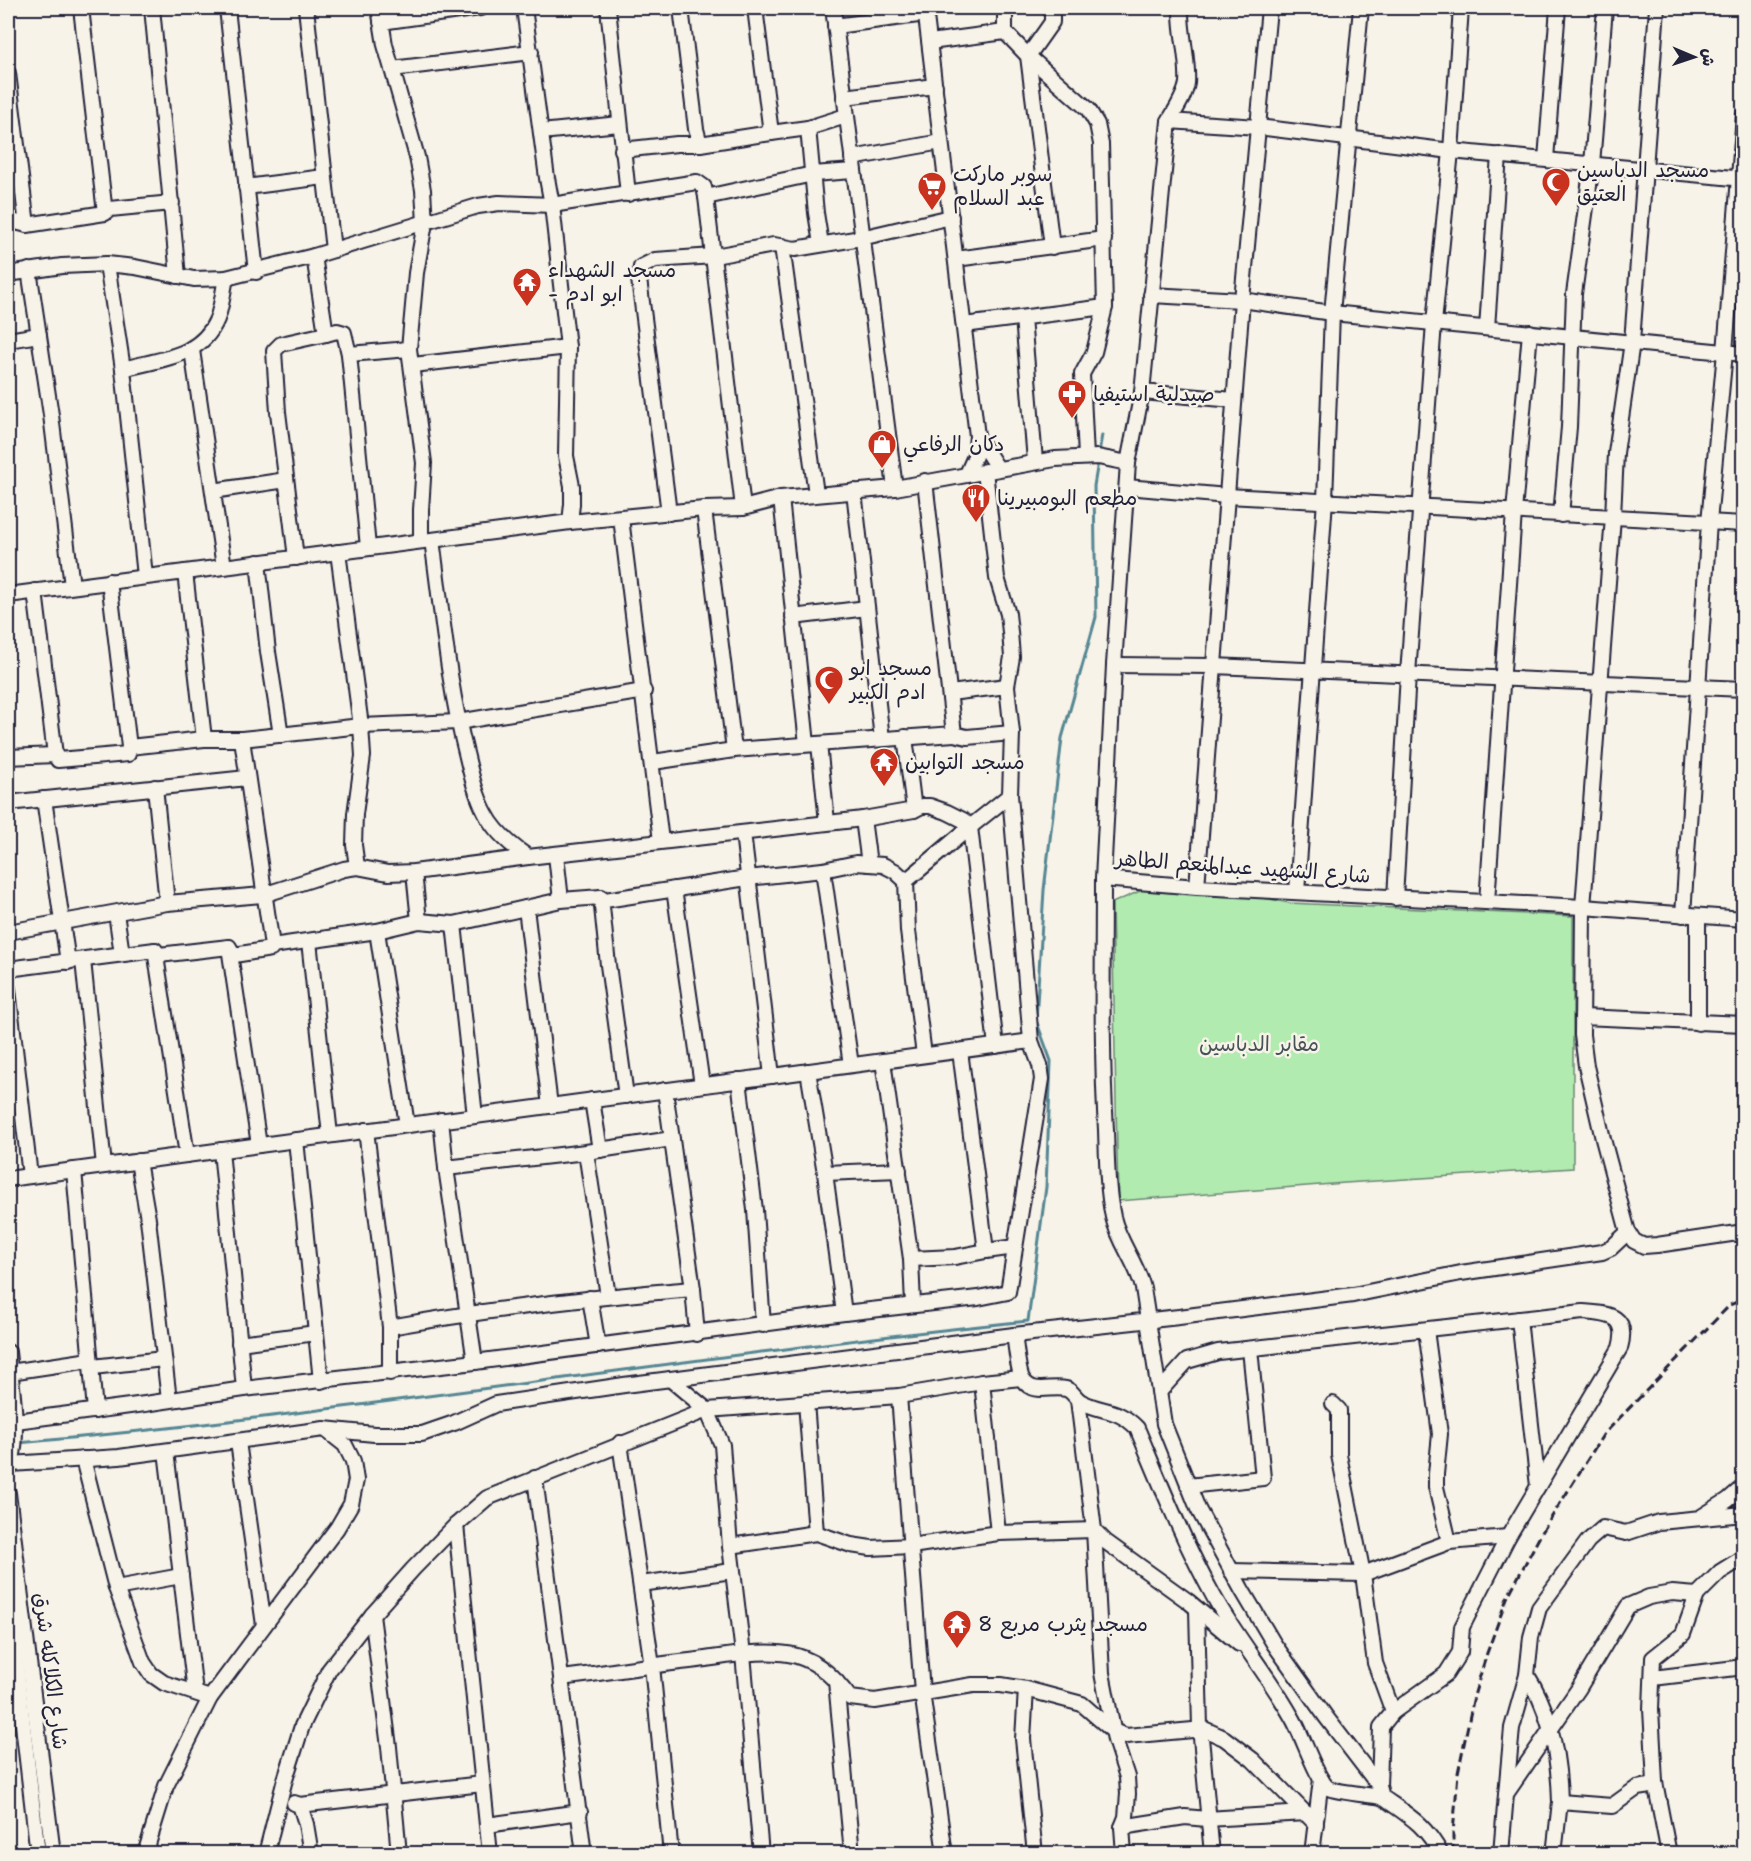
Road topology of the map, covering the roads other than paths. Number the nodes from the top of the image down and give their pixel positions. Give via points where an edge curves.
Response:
1 (81, 8) edge
2 (152, 8) edge
3 (227, 8) edge
4 (306, 8) edge
5 (480, 8) edge
6 (525, 8) edge
7 (608, 8) edge
8 (681, 8) edge
9 (755, 8) edge
10 (833, 8) edge
11 (1005, 8) edge
12 (1052, 8) edge
13 (1181, 8) edge
14 (1269, 8) edge
15 (1361, 8) edge
16 (1461, 8) edge
17 (1558, 8) edge
18 (1605, 8) edge
19 (1657, 8) edge
20 (925, 11) edge
21 (380, 15) edge
22 (835, 26) junction
23 (1005, 32) junction
24 (930, 42) junction
25 (531, 52) junction
26 (1028, 56) junction
27 (392, 69) junction
28 (8, 73) edge
29 (935, 86) junction
30 (844, 97) junction
31 (1743, 115) edge
32 (846, 116) junction
33 (1169, 121) junction
34 (619, 124) junction
35 (808, 128) junction
36 (1258, 128) junction
37 (541, 132) junction
38 (771, 133) junction
39 (1349, 139) junction
40 (941, 142) junction
41 (700, 144) junction
42 (622, 150) junction
43 (1451, 151) junction
44 (1499, 155) junction
45 (1546, 159) junction
46 (852, 164) junction
47 (1592, 164) junction
48 (1644, 170) junction
49 (813, 174) junction
50 (324, 177) junction
51 (1741, 178) edge
52 (246, 187) junction
53 (628, 194) junction
54 (706, 197) junction
55 (172, 203) junction
56 (552, 205) junction
57 (105, 213) junction
58 (951, 217) junction
59 (8, 220) edge
60 (425, 223) junction
61 (27, 225) junction
62 (861, 238) junction
63 (1104, 239) junction
64 (821, 244) junction
65 (782, 246) junction
66 (1052, 247) junction
67 (333, 250) junction
68 (314, 256) junction
69 (714, 256) junction
70 (956, 259) junction
71 (107, 264) junction
72 (29, 270) junction
73 (256, 272) junction
74 (8, 274) edge
75 (178, 276) junction
76 (226, 278) junction
77 (1151, 295) junction
78 (1242, 300) junction
79 (1105, 307) junction
80 (1332, 313) junction
81 (1023, 318) junction
82 (1434, 323) junction
83 (964, 325) junction
84 (1487, 328) junction
85 (1530, 332) junction
86 (326, 334) junction
87 (39, 335) junction
88 (1574, 338) junction
89 (8, 340) edge
90 (1632, 342) junction
91 (568, 347) junction
92 (410, 349) junction
93 (192, 350) junction
94 (1725, 352) junction
95 (349, 354) junction
96 (1743, 354) edge
97 (412, 365) junction
98 (123, 369) junction
99 (1142, 392) junction
100 (1234, 400) junction
101 (977, 436) junction
102 (1086, 457) junction
103 (1035, 461) junction
104 (1128, 463) junction
105 (992, 470) junction
106 (967, 474) junction
107 (286, 480) junction
108 (925, 482) junction
109 (1127, 487) junction
110 (895, 488) junction
111 (213, 491) junction
112 (854, 491) junction
113 (816, 494) junction
114 (1227, 496) junction
115 (781, 498) junction
116 (1325, 500) junction
117 (1421, 507) junction
118 (743, 508) junction
119 (704, 509) junction
120 (1514, 512) junction
121 (669, 513) junction
122 (1561, 515) junction
123 (1613, 517) junction
124 (621, 518) junction
125 (570, 522) junction
126 (1708, 522) junction
127 (1743, 525) edge
128 (427, 540) junction
129 (368, 547) junction
130 (338, 552) junction
131 (296, 558) junction
132 (258, 562) junction
133 (224, 567) junction
134 (185, 572) junction
135 (145, 576) junction
136 (109, 581) junction
137 (72, 586) junction
138 (35, 591) junction
139 (8, 595) edge
140 (867, 608) junction
141 (793, 617) junction
142 (1113, 665) junction
143 (1213, 666) junction
144 (1314, 670) junction
145 (1408, 674) junction
146 (1502, 679) junction
147 (1601, 684) junction
148 (1007, 686) junction
149 (1698, 687) junction
150 (1743, 689) edge
151 (644, 691) junction
152 (950, 693) junction
153 (458, 722) junction
154 (361, 726) junction
155 (1012, 733) junction
156 (954, 734) junction
157 (281, 735) junction
158 (905, 737) junction
159 (204, 739) junction
160 (242, 739) junction
161 (882, 739) junction
162 (813, 744) junction
163 (129, 747) junction
164 (734, 750) junction
165 (55, 755) junction
166 (8, 757) edge
167 (653, 762) junction
168 (247, 778) junction
169 (155, 787) junction
170 (1010, 795) junction
171 (44, 799) junction
172 (8, 803) edge
173 (914, 810) junction
174 (863, 819) junction
175 (827, 822) junction
176 (970, 827) junction
177 (743, 834) junction
178 (661, 841) junction
179 (556, 855) junction
180 (528, 857) junction
181 (869, 864) junction
182 (357, 867) junction
183 (823, 870) junction
184 (414, 872) junction
185 (747, 878) junction
186 (1103, 879) junction
187 (906, 882) junction
188 (1197, 887) junction
189 (674, 890) junction
190 (1298, 892) junction
191 (263, 895) junction
192 (601, 897) junction
193 (1395, 898) junction
194 (561, 900) junction
195 (1487, 902) junction
196 (167, 903) junction
197 (1583, 907) junction
198 (526, 908) junction
199 (116, 913) junction
200 (1683, 915) junction
201 (1698, 916) junction
202 (1743, 919) edge
203 (419, 921) junction
204 (64, 923) junction
205 (454, 924) junction
206 (377, 931) junction
207 (8, 932) edge
208 (309, 941) junction
209 (272, 946) junction
210 (229, 947) junction
211 (155, 950) junction
212 (122, 954) junction
213 (83, 960) junction
214 (68, 962) junction
215 (8, 969) edge
216 (8, 989) edge
217 (1582, 1017) junction
218 (1698, 1023) junction
219 (1743, 1024) edge
220 (1031, 1041) junction
221 (996, 1046) junction
222 (960, 1051) junction
223 (924, 1055) junction
224 (883, 1061) junction
225 (851, 1065) junction
226 (808, 1071) junction
227 (772, 1076) junction
228 (739, 1080) junction
229 (702, 1085) junction
230 (665, 1090) junction
231 (626, 1096) junction
232 (592, 1100) junction
233 (550, 1106) junction
234 (475, 1116) junction
235 (441, 1120) junction
236 (407, 1125) junction
237 (366, 1130) junction
238 (330, 1135) junction
239 (672, 1138) junction
240 (296, 1140) junction
241 (259, 1145) junction
242 (221, 1150) junction
243 (593, 1151) junction
244 (187, 1155) junction
245 (138, 1161) junction
246 (104, 1166) junction
247 (446, 1168) junction
248 (74, 1170) junction
249 (898, 1170) junction
250 (825, 1173) junction
251 (30, 1176) junction
252 (8, 1179) edge
253 (1628, 1232) junction
254 (1743, 1232) edge
255 (1015, 1247) junction
256 (986, 1251) junction
257 (911, 1259) junction
258 (693, 1289) junction
259 (608, 1296) junction
260 (590, 1298) junction
261 (913, 1305) junction
262 (844, 1312) junction
263 (468, 1313) junction
264 (1519, 1319) junction
265 (1148, 1321) junction
266 (763, 1325) junction
267 (390, 1327) junction
268 (1426, 1330) junction
269 (316, 1333) junction
270 (697, 1334) junction
271 (1014, 1335) junction
272 (239, 1343) junction
273 (598, 1346) junction
274 (1250, 1349) junction
275 (8, 1352) edge
276 (163, 1359) junction
277 (90, 1360) junction
278 (475, 1362) junction
279 (10, 1372) junction
280 (390, 1373) junction
281 (1021, 1378) junction
282 (670, 1379) junction
283 (321, 1381) junction
284 (982, 1382) junction
285 (244, 1389) junction
286 (1160, 1391) junction
287 (899, 1396) junction
288 (169, 1400) junction
289 (1078, 1400) junction
290 (806, 1402) junction
291 (1333, 1404) dead end
292 (707, 1410) junction
293 (95, 1411) junction
294 (11, 1421) edge
295 (324, 1429) junction
296 (238, 1442) junction
297 (621, 1443) junction
298 (166, 1451) junction
299 (83, 1459) junction
300 (9, 1467) edge
301 (536, 1478) junction
302 (1188, 1486) junction
303 (1538, 1486) junction
304 (1743, 1486) edge
305 (8, 1493) edge
306 (1743, 1514) edge
307 (1696, 1520) junction
308 (456, 1525) junction
309 (1094, 1530) junction
310 (816, 1533) junction
311 (998, 1533) junction
312 (1508, 1537) junction
313 (1449, 1542) junction
314 (730, 1546) junction
315 (911, 1546) junction
316 (1743, 1557) edge
317 (732, 1571) junction
318 (1232, 1571) junction
319 (1363, 1574) junction
320 (181, 1576) junction
321 (641, 1584) junction
322 (116, 1588) junction
323 (1697, 1595) junction
324 (8, 1596) edge
325 (1197, 1609) junction
326 (372, 1615) junction
327 (264, 1625) junction
328 (1250, 1653) junction
329 (743, 1654) junction
330 (652, 1665) junction
331 (1743, 1667) edge
332 (1527, 1675) junction
333 (562, 1678) junction
334 (1653, 1678) junction
335 (836, 1681) junction
336 (1026, 1689) junction
337 (195, 1692) junction
338 (922, 1692) junction
339 (210, 1698) junction
340 (14, 1711) edge
341 (1394, 1712) junction
342 (1200, 1727) junction
343 (1550, 1729) junction
344 (1113, 1731) junction
345 (1321, 1779) junction
346 (1655, 1782) junction
347 (482, 1784) junction
348 (1380, 1792) junction
349 (393, 1793) junction
350 (1506, 1794) junction
351 (281, 1797) junction
352 (1560, 1802) junction
353 (300, 1805) junction
354 (580, 1812) junction
355 (1306, 1813) junction
356 (1208, 1819) junction
357 (1316, 1824) junction
358 (487, 1826) junction
359 (1122, 1827) junction
360 (38, 1854) edge
361 (53, 1854) edge
362 (145, 1854) edge
363 (266, 1854) edge
364 (311, 1854) edge
365 (399, 1854) edge
366 (490, 1854) edge
367 (584, 1854) edge
368 (671, 1854) edge
369 (761, 1854) edge
370 (852, 1854) edge
371 (945, 1854) edge
372 (1035, 1854) edge
373 (1124, 1854) edge
374 (1212, 1854) edge
375 (1312, 1854) edge
376 (1441, 1854) edge
377 (1501, 1854) edge
378 (1554, 1854) edge
379 (1669, 1854) edge

1 - 57 street
2 - 55 street
3 - 52 street
4 - 50 street
5 - 21 street
6 - 25 street
7 - 34 street
8 - 41 street
9 - 38 street
10 - 22 street
11 - 23 street
12 - 26 street via 1052,22
13 - 33 street via 1187,82
14 - 36 street
15 - 39 street
16 - 43 street
17 - 45 street
18 - 47 street
19 - 48 street
20 - 22 street
20 - 24 street
21 - 27 street
22 - 30 street
23 - 24 street
23 - 26 street
24 - 29 street
25 - 27 street
25 - 37 street
26 - 63 street via 1088,109 1097,124
26 - 66 street
27 - 60 street via 417,158
28 - 61 street
29 - 30 street
29 - 40 street
30 - 32 street
31 - 51 street
32 - 35 street
32 - 46 street
33 - 36 street
33 - 77 street, شارع الشهيد عبدالمنعم الطاهر
34 - 37 street
34 - 42 street
35 - 38 street
35 - 49 street
36 - 39 street
36 - 78 street
37 - 56 street
38 - 41 street
39 - 43 street
39 - 80 street
40 - 46 street
40 - 58 street
41 - 42 street
42 - 53 street
43 - 44 street
43 - 82 street
44 - 45 street
44 - 84 street
45 - 47 street
46 - 49 street
46 - 62 street
47 - 48 street
47 - 88 street via 1574,294
48 - 51 street
48 - 90 street
49 - 54 street
49 - 64 street
50 - 52 street
50 - 67 street
51 - 94 street
52 - 73 street
53 - 54 street via 692,182 704,187
53 - 56 street
54 - 69 street
55 - 57 street via 110,209
55 - 75 street
56 - 60 street via 478,206
56 - 91 street
57 - 61 street
58 - 62 street
58 - 70 street
59 - 61 street
60 - 67 street
60 - 92 street via 416,273
62 - 64 street
62 - 110 street
63 - 66 street
63 - 79 street
64 - 65 street via 795,249
65 - 69 street
65 - 113 street
66 - 70 street
67 - 68 street
68 - 73 street
68 - 86 street
69 - 118 street
69 - 121 street via 650,261 641,267 639,275
70 - 83 street
71 - 72 street
71 - 75 street
71 - 98 street
72 - 74 street
72 - 87 street
73 - 76 street
75 - 76 street
76 - 93 street via 218,317 210,333
77 - 78 street
77 - 99 street, شارع الشهيد عبدالمنعم الطاهر
78 - 80 street
78 - 100 street
79 - 81 street
79 - 102 street via 1094,352 1082,374
80 - 82 street
80 - 116 street
81 - 83 street
81 - 103 street
82 - 84 street
82 - 117 street
83 - 101 street
84 - 85 street
85 - 88 street
85 - 120 street
86 - 95 street via 344,333
86 - 107 street via 281,344 274,351
87 - 89 street
87 - 137 street
88 - 90 street
88 - 122 street
90 - 94 street
90 - 123 street via 1616,453
91 - 97 street
91 - 125 street via 566,456 572,486
92 - 95 street
92 - 97 street
93 - 98 street
93 - 111 street
94 - 96 street
94 - 126 street
95 - 129 street
97 - 128 street via 423,463 421,510
98 - 135 street
99 - 100 street
99 - 104 street, شارع الشهيد عبدالمنعم الطاهر
100 - 114 street
101 - 105 street
101 - 106 street via 975,456
102 - 103 street
102 - 104 street
103 - 105 street
104 - 109 street, شارع الشهيد عبدالمنعم الطاهر
105 - 106 street
105 - 148 street via 997,578 1008,614 1012,657
106 - 108 street
107 - 111 street
107 - 131 street
108 - 110 street
108 - 152 street
109 - 114 street
109 - 142 street, شارع الشهيد عبدالمنعم الطاهر
110 - 112 street
111 - 133 street
112 - 113 street
112 - 140 street
113 - 115 street
114 - 116 street
114 - 143 street
115 - 118 street
115 - 141 street
116 - 117 street
116 - 144 street
117 - 120 street
117 - 145 street
118 - 119 street
119 - 121 street
119 - 164 street
120 - 122 street
120 - 146 street
121 - 124 street
122 - 123 street
123 - 126 street
123 - 147 street
124 - 125 street
124 - 151 street
125 - 128 street
126 - 127 street
126 - 149 street
128 - 129 street
128 - 153 street
129 - 130 street
130 - 131 street
130 - 154 street
131 - 132 street
132 - 133 street
132 - 157 street
133 - 134 street
134 - 135 street
134 - 159 street
135 - 136 street
136 - 137 street
136 - 163 street
137 - 138 street
138 - 139 street
138 - 165 street
140 - 141 street
140 - 161 street
141 - 162 street
142 - 143 street
142 - 186 street, شارع الشهيد عبدالمنعم الطاهر
143 - 144 street
143 - 188 street
144 - 145 street
144 - 190 street
145 - 146 street
145 - 193 street
146 - 147 street
146 - 195 street
147 - 149 street
147 - 197 street
148 - 152 street
148 - 155 street
149 - 150 street
149 - 200 street
151 - 153 street
151 - 167 street
152 - 156 street
153 - 154 street
153 - 180 street via 487,815 501,834
154 - 157 street
154 - 182 street via 363,756 354,814
155 - 156 street via 967,737
155 - 170 street
156 - 158 street
157 - 160 street
158 - 161 street
158 - 173 street
159 - 160 street
159 - 163 street
160 - 168 street
161 - 162 street
162 - 164 street
162 - 175 street
163 - 165 street via 128,754 58,760
164 - 167 street
165 - 166 street
167 - 178 street
168 - 169 street
168 - 191 street
169 - 171 street
169 - 196 street
170 - 176 street
170 - 220 street
171 - 172 street
171 - 204 street
173 - 174 street
173 - 176 street via 930,806
174 - 175 street
174 - 181 street
175 - 177 street
176 - 187 street
176 - 221 street
177 - 178 street
177 - 185 street
178 - 179 street
179 - 180 street
179 - 194 street
180 - 184 street
181 - 183 street
181 - 187 street via 883,865
182 - 184 street via 388,873
182 - 191 street
183 - 185 street
183 - 225 street
184 - 203 street
185 - 189 street
185 - 227 street
186 - 188 street, شارع الشهيد عبدالمنعم الطاهر
186 - 265 street via 1103,1089 1109,1186 1120,1239 1140,1275
187 - 223 street via 908,931
188 - 190 street, شارع الشهيد عبدالمنعم الطاهر
189 - 192 street via 605,900
189 - 229 street
190 - 193 street, شارع الشهيد عبدالمنعم الطاهر
191 - 196 street
191 - 209 street
192 - 194 street
192 - 231 street
193 - 195 street, شارع الشهيد عبدالمنعم الطاهر
194 - 198 street
195 - 197 street, شارع الشهيد عبدالمنعم الطاهر
196 - 199 street
197 - 200 street, شارع الشهيد عبدالمنعم الطاهر
197 - 217 street
198 - 205 street
198 - 233 street
199 - 204 street
199 - 212 street
200 - 201 street, شارع الشهيد عبدالمنعم الطاهر
201 - 202 street, شارع الشهيد عبدالمنعم الطاهر
201 - 218 street
203 - 205 street
203 - 206 street
204 - 207 street
204 - 214 street
205 - 234 street
206 - 208 street
206 - 236 street
208 - 209 street
208 - 238 street
209 - 210 street via 271,950 234,955
210 - 211 street via 159,955
210 - 241 street
211 - 212 street
211 - 244 street
212 - 213 street
213 - 214 street
213 - 246 street
214 - 215 street
216 - 251 street
217 - 218 street
217 - 253 street via 1586,1066
218 - 219 street
220 - 221 street
220 - 255 street via 1040,1065 1041,1086
221 - 222 street
222 - 223 street
222 - 256 street
223 - 224 street
224 - 225 street
224 - 249 street
225 - 226 street
226 - 227 street
226 - 250 street
227 - 228 street
228 - 229 street
228 - 266 street via 755,1210
229 - 230 street
230 - 231 street
230 - 239 street
231 - 232 street
232 - 233 street
232 - 243 street
233 - 234 street
234 - 235 street
235 - 236 street
235 - 247 street
236 - 237 street
237 - 238 street
237 - 267 street
238 - 240 street
239 - 243 street
239 - 258 street
240 - 241 street
240 - 269 street
241 - 242 street
242 - 244 street
242 - 272 street
243 - 247 street
243 - 259 street
244 - 245 street
245 - 246 street
245 - 276 street
246 - 248 street
247 - 263 street
248 - 251 street
248 - 277 street
249 - 250 street
249 - 257 street
250 - 262 street
251 - 252 street
253 - 254 street via 1644,1246
253 - 265 street via 1602,1252 1461,1273 1353,1295
255 - 256 street
255 - 261 street via 1008,1292
256 - 257 street
257 - 261 street
258 - 259 street
258 - 270 street
259 - 260 street
260 - 263 street
260 - 273 street
261 - 262 street
262 - 266 street
263 - 267 street
263 - 278 street
264 - 268 street
264 - 303 street
264 - 303 street via 1603,1313 1622,1325 1620,1348
265 - 271 street
265 - 286 street
266 - 270 street
267 - 280 street
268 - 274 street
268 - 313 street via 1440,1434 1436,1487
269 - 272 street
269 - 283 street
270 - 273 street
271 - 281 street
271 - 282 street
272 - 285 street
273 - 278 street
274 - 286 street via 1218,1352 1187,1361
274 - 302 street via 1263,1478
275 - 279 street
276 - 277 street via 93,1367
276 - 288 street
277 - 279 street
277 - 293 street
278 - 280 street
279 - 294 street
280 - 283 street
281 - 284 street
281 - 289 street via 1040,1390 1063,1388
282 - 292 street
282 - 295 street via 496,1404 422,1434
283 - 285 street
284 - 287 street
284 - 311 street
285 - 288 street
286 - 302 street via 1164,1424
287 - 290 street
287 - 315 street
288 - 293 street
289 - 309 street
289 - 328 street via 1126,1417 1137,1428 1193,1557
290 - 292 street
290 - 310 street
291 - 319 street via 1339,1410 1339,1455
292 - 297 street
292 - 314 street via 722,1445
293 - 294 street
294 - 300 street via 14,1434
295 - 296 street
295 - 327 street via 345,1445 353,1461 356,1480 351,1504
296 - 298 street
296 - 327 street
297 - 301 street
297 - 321 street
298 - 299 street
298 - 320 street
299 - 300 street
299 - 322 street
301 - 308 street via 487,1498
301 - 333 street
302 - 318 street
303 - 312 street
304 - 307 street
305 - 361 street, شارع الكلاكله شرق
306 - 307 street
307 - 332 street via 1659,1522 1626,1533 1603,1528 1588,1541 1539,1608
308 - 326 street
308 - 347 street
309 - 311 street
309 - 325 street
309 - 344 street via 1102,1673
310 - 314 street
310 - 315 street via 871,1548
311 - 315 street
312 - 313 street
312 - 341 street via 1462,1627 1460,1652 1446,1674
313 - 319 street
314 - 317 street
315 - 338 street
316 - 323 street via 1720,1572
317 - 321 street
317 - 329 street
318 - 319 street
318 - 348 street via 1274,1644
319 - 341 street via 1375,1663
320 - 322 street
320 - 337 street
321 - 330 street
322 - 337 street via 151,1674 164,1683
323 - 334 street via 1683,1634 1653,1658
323 - 343 street via 1672,1593 1628,1606
324 - 340 street, شارع الكلاكله شرق
325 - 328 street
325 - 342 street
326 - 349 street
326 - 351 street via 329,1670 302,1726
327 - 339 street
328 - 345 street via 1301,1733
329 - 330 street
329 - 335 street via 798,1657 817,1665
329 - 369 street
330 - 333 street
330 - 368 street
331 - 334 street
332 - 343 street via 1539,1694
332 - 350 street via 1512,1728
333 - 354 street
334 - 346 street
335 - 338 street via 850,1698 875,1701
335 - 370 street
336 - 338 street via 973,1685
336 - 344 street via 1082,1704
336 - 372 street via 1023,1739
337 - 339 street
338 - 371 street
339 - 362 street via 166,1786
340 - 360 street, شارع الكلاكله شرق
341 - 348 street via 1381,1727
342 - 344 street via 1126,1736
342 - 355 street via 1224,1738 1253,1760
342 - 356 street
343 - 350 street
343 - 352 street
344 - 359 street via 1127,1777
345 - 348 street via 1329,1788
345 - 357 street
346 - 352 street via 1637,1788 1612,1806
346 - 379 street
347 - 349 street
347 - 358 street
348 - 376 street via 1417,1820
349 - 353 street
349 - 365 street
350 - 377 street
351 - 353 street
351 - 363 street
352 - 378 street
353 - 364 street
354 - 358 street
354 - 367 street
355 - 356 street
355 - 357 street
356 - 359 street via 1185,1817
356 - 374 street
357 - 375 street
358 - 366 street
359 - 373 street

